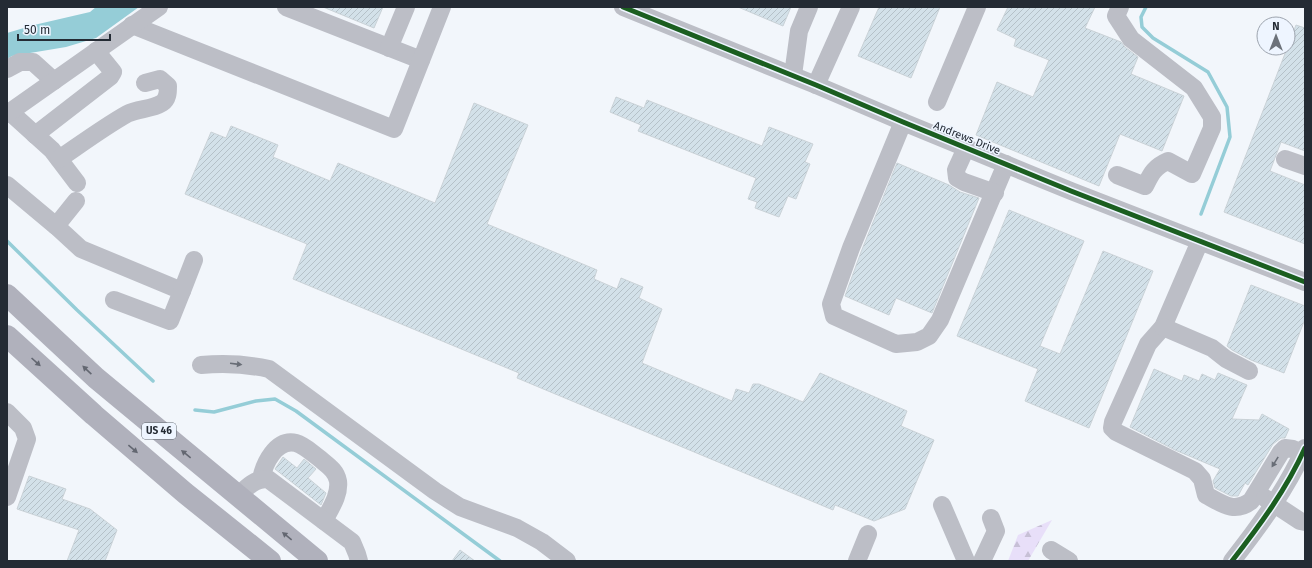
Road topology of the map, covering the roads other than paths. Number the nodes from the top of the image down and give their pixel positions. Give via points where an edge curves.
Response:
1 (159, 7) edge
2 (286, 7) edge
3 (406, 7) edge
4 (442, 7) edge
5 (809, 7) edge
6 (851, 7) edge
7 (977, 7) edge
8 (1120, 7) edge
9 (631, 9) edge
10 (132, 25) junction
11 (389, 48) junction
12 (96, 51) junction
13 (421, 60) junction
14 (7, 69) edge
15 (793, 76) junction
16 (54, 81) junction
17 (146, 83) dead end
18 (816, 85) junction
19 (937, 102) dead end
20 (8, 113) edge
21 (902, 122) junction
22 (35, 135) junction
23 (966, 148) junction
24 (59, 159) junction
25 (1285, 159) dead end
26 (1006, 164) junction
27 (1305, 166) edge
28 (1117, 175) dead end
29 (7, 186) edge
30 (1145, 186) junction
31 (995, 192) junction
32 (1133, 215) junction
33 (56, 226) junction
34 (1200, 241) junction
35 (194, 260) dead end
36 (1305, 282) edge
37 (182, 291) junction
38 (7, 294) edge
39 (114, 300) dead end
40 (1163, 327) junction
41 (8, 338) edge
42 (201, 365) dead end
43 (1249, 371) dead end
44 (7, 412) edge
45 (1304, 451) edge
46 (261, 479) junction
47 (1256, 492) junction
48 (238, 496) junction
49 (7, 497) edge
50 (1274, 504) junction
51 (942, 505) dead end
52 (991, 518) dead end
53 (1304, 518) edge
54 (324, 521) junction
55 (868, 534) dead end
56 (1051, 550) dead end
57 (259, 557) edge
58 (317, 561) edge
59 (359, 561) edge
60 (567, 561) edge
61 (856, 561) edge
62 (966, 561) edge
63 (982, 561) edge
64 (1069, 561) edge
65 (1232, 561) edge

1 - 10 street
2 - 11 street
3 - 11 street
4 - 13 street
5 - 15 street via 799,31
6 - 18 street
7 - 19 street
8 - 30 street via 1116,16 1131,39 1194,88 1212,117 1212,128 1192,174 1168,161 1152,172
9 - 15 street, Andrews Drive
10 - 12 street
10 - 13 street via 394,129
11 - 13 street
12 - 16 street
12 - 22 street via 113,72 110,77
14 - 16 street via 20,62 33,62
15 - 18 street, Andrews Drive
16 - 20 street
17 - 24 street via 160,78 168,86 168,95 164,102 128,114
18 - 21 street, Andrews Drive
20 - 22 street
21 - 23 street, Andrews Drive
21 - 31 street via 831,304 834,316 896,344 917,342 929,336 940,320
22 - 24 street
23 - 26 street, Andrews Drive
23 - 31 street via 956,170 957,178
24 - 33 street via 76,192
25 - 27 street
26 - 31 street
26 - 32 street, Andrews Drive
28 - 30 street
29 - 33 street
30 - 32 street
32 - 34 street, Andrews Drive
33 - 37 street via 81,249
34 - 36 street, Andrews Drive
34 - 40 street
35 - 37 street
37 - 39 street via 170,321
48 -> 38 highway, US 46 via 96,378
40 - 43 street via 1212,348
40 - 47 street via 1148,344 1112,428 1195,471 1202,479 1206,495 1225,506 1245,505
41 -> 57 highway, US 46
42 -> 60 street via 226,363 269,370 435,492 460,506 517,528 542,542
44 - 49 street via 23,428 27,439
45 -> 47 street via 1285,448
45 - 50 street
46 - 48 street via 250,484
46 - 54 street via 268,479
46 - 54 street via 266,462 281,445 289,442 303,446 333,469 338,482 334,502
47 - 50 street
58 -> 48 highway, US 46
50 - 53 street
50 - 65 street
51 - 62 street
52 - 63 street via 996,531
54 - 59 street via 352,542
55 - 61 street
56 - 64 street

